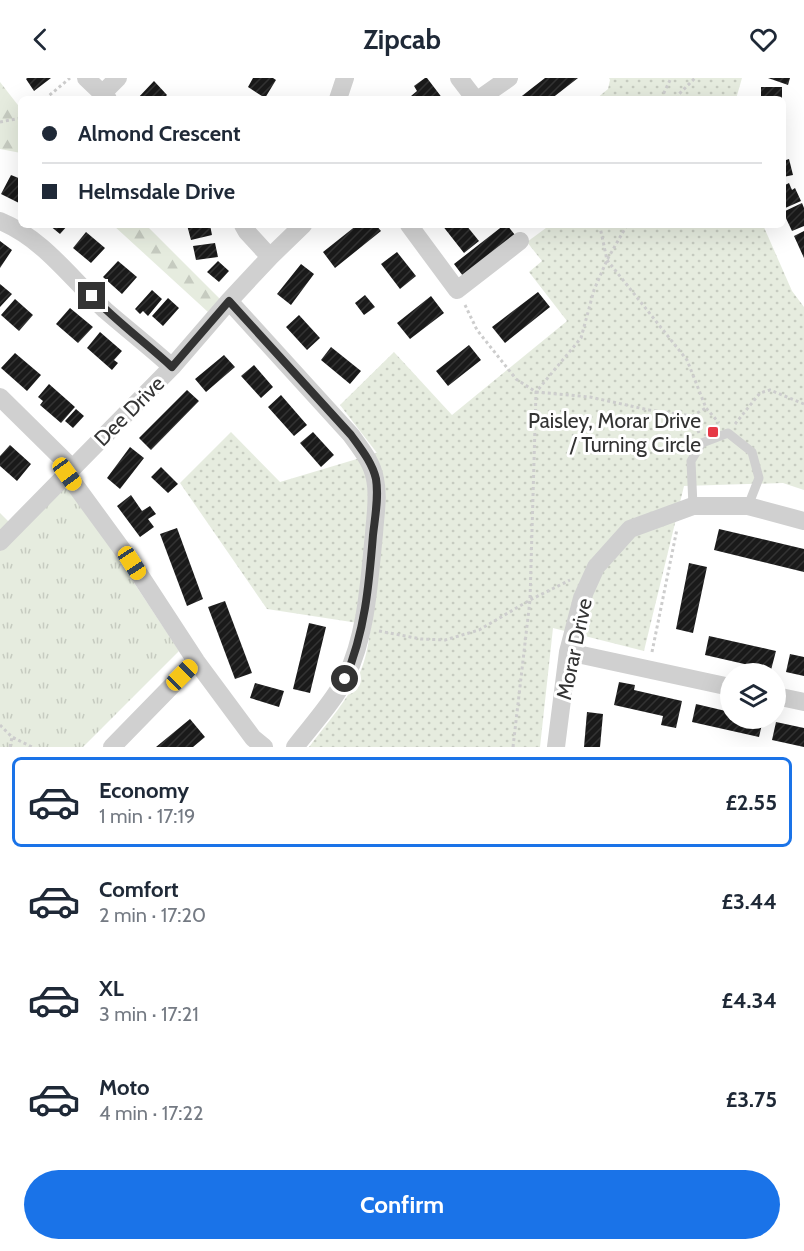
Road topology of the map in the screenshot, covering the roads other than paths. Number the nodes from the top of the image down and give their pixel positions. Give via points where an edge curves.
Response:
1 (86, 78) edge
2 (118, 78) edge
3 (345, 78) edge
4 (459, 78) edge
5 (509, 78) edge
6 (105, 96) edge
7 (339, 96) edge
8 (474, 96) edge
9 (482, 96) edge
10 (0, 220) edge
11 (245, 228) edge
12 (300, 228) edge
13 (411, 228) edge
14 (520, 241) dead end
15 (270, 256) junction
16 (229, 301) junction
17 (172, 367) junction
18 (0, 397) edge
19 (70, 471) junction
20 (748, 506) junction
21 (687, 508) junction
22 (804, 521) edge
23 (0, 542) edge
24 (568, 652) junction
25 (196, 661) junction
26 (720, 685) edge
27 (786, 698) edge
28 (804, 702) edge
29 (112, 747) edge
30 (264, 747) edge
31 (295, 747) edge
32 (556, 747) edge

1 - 6 street
2 - 6 street
3 - 7 street
4 - 8 street
5 - 9 street
10 - 17 street via 54,257 105,309
11 - 15 street
12 - 15 street, Dee Drive
13 - 14 street via 457,290
15 - 16 street, Dee Drive
16 - 17 street, Dee Drive
16 - 31 street via 351,435 376,479 371,564 357,650 338,692
17 - 19 street, Dee Drive
18 - 19 street
19 - 23 street, Dee Drive
19 - 25 street
20 - 21 street, Morar Drive
20 - 21 lane via 759,478 752,452 728,433 702,443 691,461
20 - 22 street, Morar Drive
21 - 24 street, Morar Drive via 630,529 596,567 582,598
24 - 26 street
24 - 32 street, Morar Drive
25 - 29 street
25 - 30 street via 253,738
27 - 28 street

